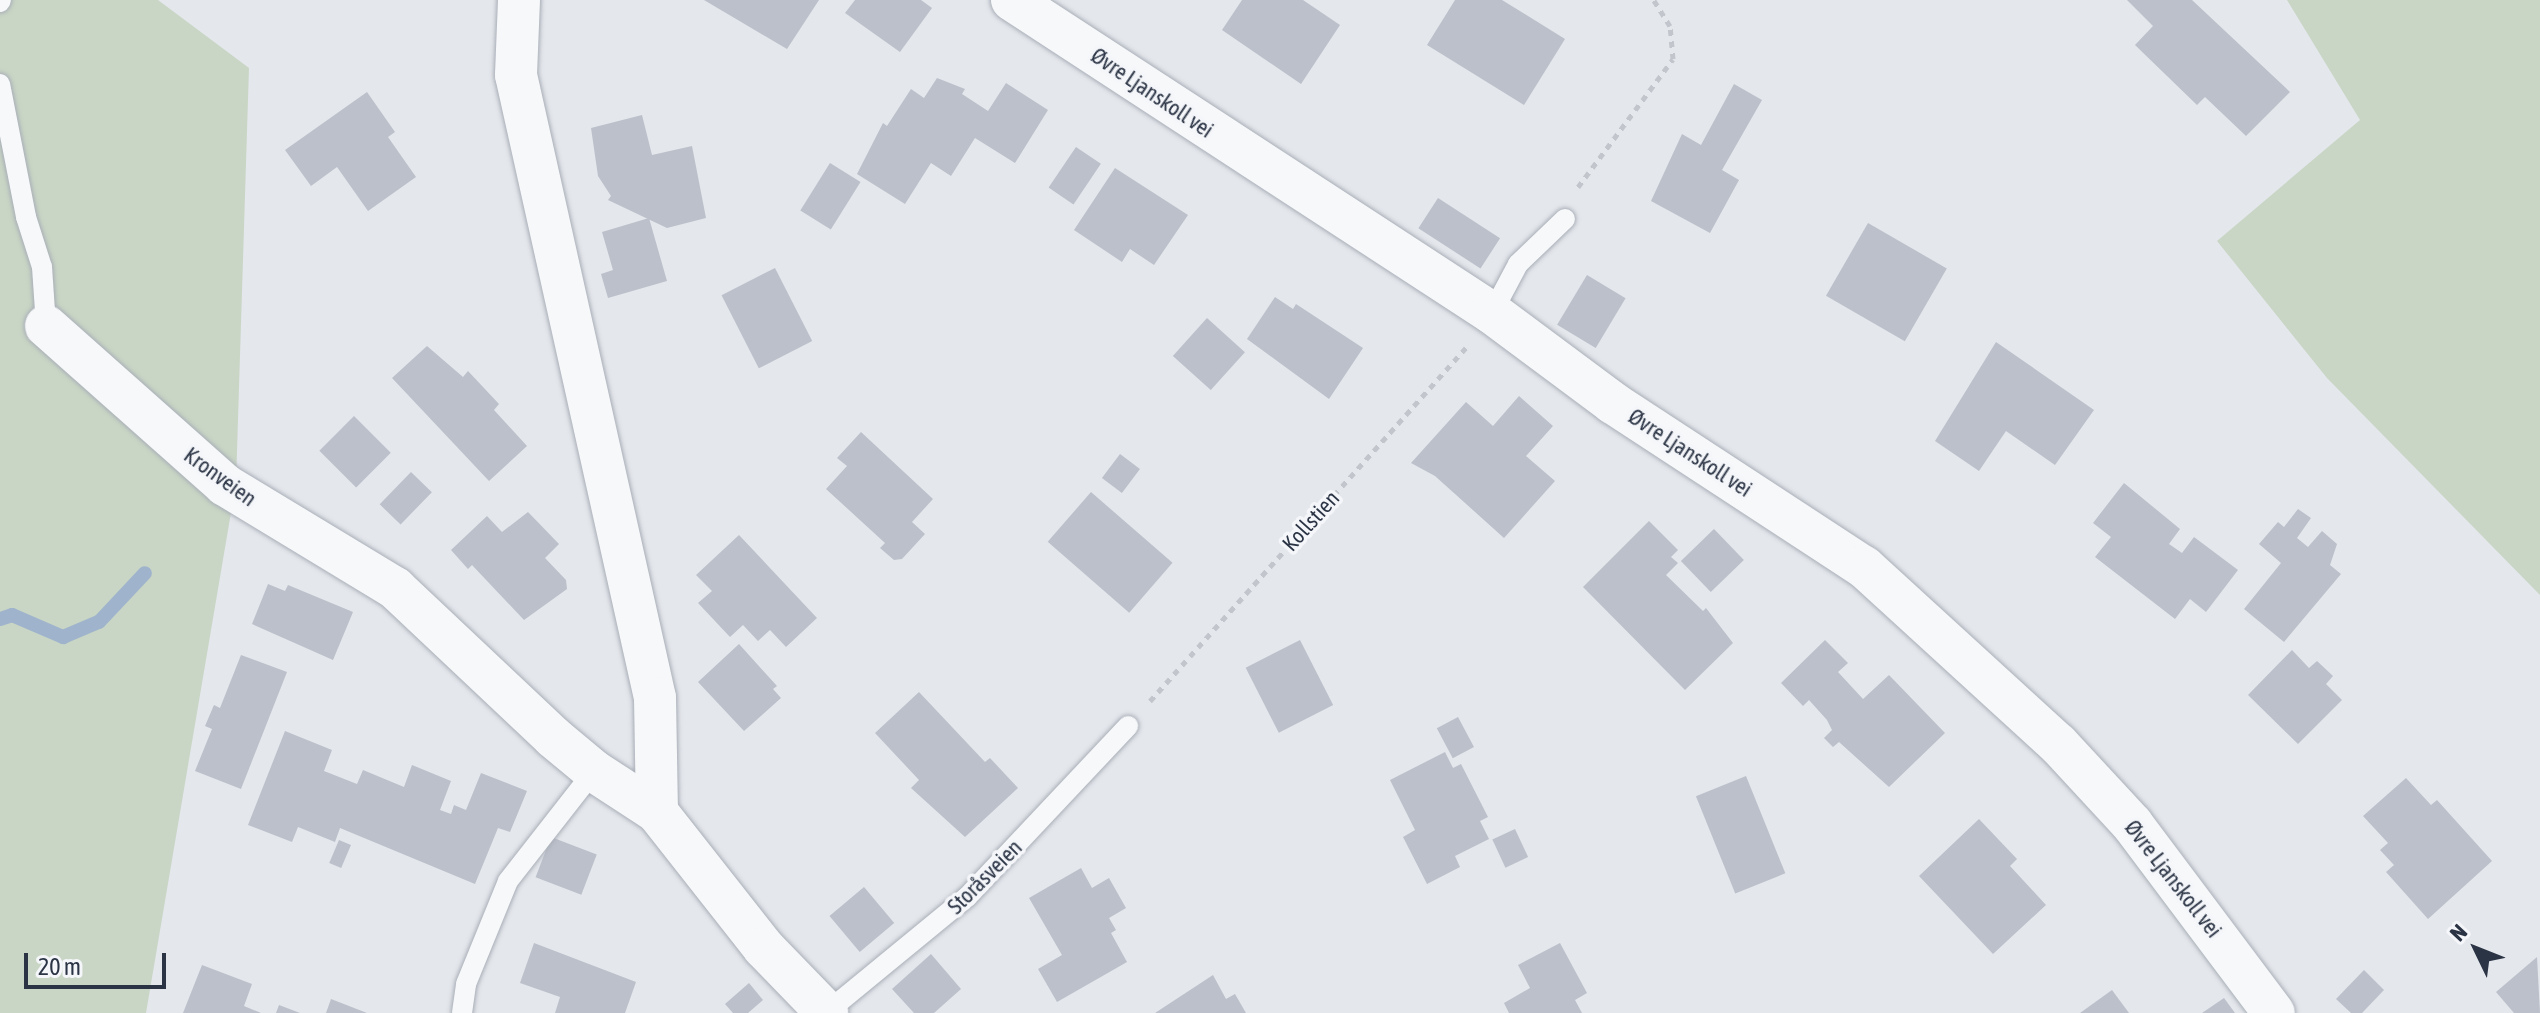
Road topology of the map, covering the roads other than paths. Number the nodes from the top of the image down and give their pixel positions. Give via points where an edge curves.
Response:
1 (519, 0) edge
2 (1012, 0) edge
3 (0, 84) edge
4 (1565, 219) road end
5 (1492, 313) junction
6 (46, 326) joint
7 (1128, 726) road end
8 (594, 771) junction
9 (657, 812) junction
10 (462, 1013) edge
11 (827, 1013) edge
12 (2274, 1013) edge

1 - 9 street via 516,75 655,698
2 - 5 street, Øvre Ljanskoll vei
3 - 6 lane, Kronveien via 26,217 42,267
4 - 5 lane via 1518,264
5 - 12 street, Øvre Ljanskoll vei via 1625,411 1826,539 1948,639 2132,824
6 - 8 street, Kronveien via 225,485 395,588
7 - 11 lane, Storåsveien via 967,897
8 - 9 street, Storåsveien
8 - 10 lane via 508,881 466,984
9 - 11 street, Storåsveien via 764,948

